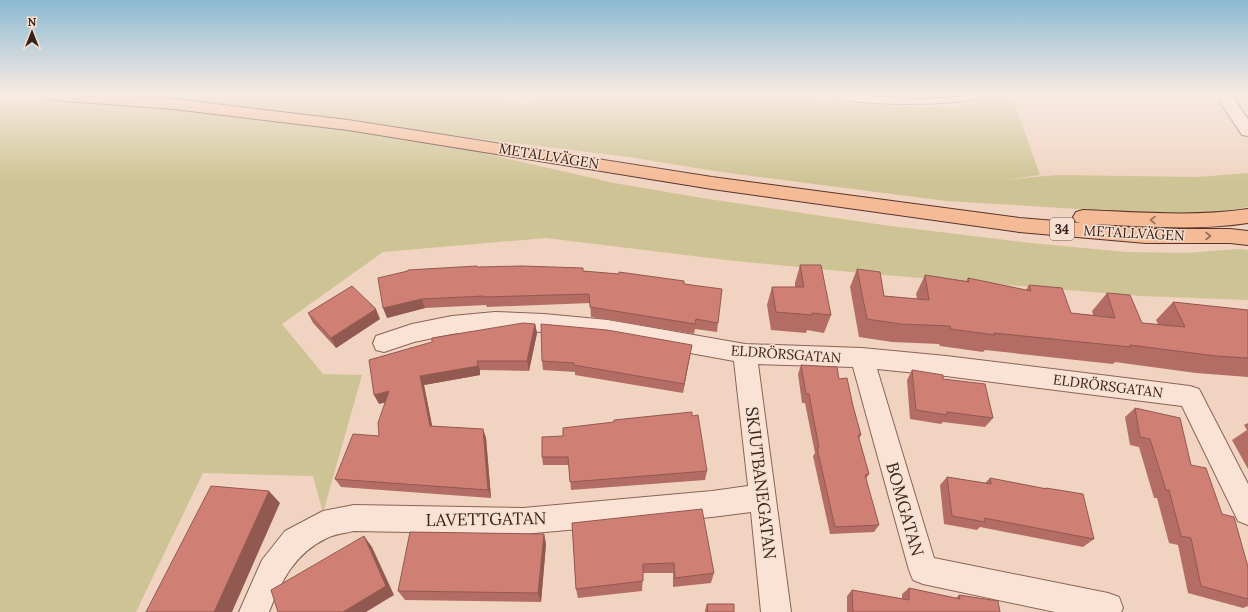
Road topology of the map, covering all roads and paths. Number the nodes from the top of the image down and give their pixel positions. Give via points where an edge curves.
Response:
1 (336, 124) edge
2 (877, 206) junction
3 (1248, 216) edge
4 (1248, 238) edge
5 (384, 343) dead end
6 (744, 354) junction
7 (862, 358) junction
8 (763, 497) junction
9 (1248, 512) edge
10 (1108, 608) dead end
11 (254, 612) edge
12 (776, 612) edge

1 - 2 main road, METALLVÄGEN / 34
3 -> 2 main road, METALLVÄGEN / 34 via 1222,220 1164,220
2 -> 4 main road, METALLVÄGEN / 34 via 1091,232
5 - 6 street, ELDRÖRSGATAN via 412,333 452,325 495,321 608,329
6 - 7 street, ELDRÖRSGATAN
6 - 8 street, SKJUTBANEGATAN
7 - 9 street, ELDRÖRSGATAN via 1190,396
7 - 10 street, BOMGATAN via 923,570
8 - 11 street, LAVETTGATAN via 523,521 354,518 323,525 294,541 272,570
8 - 12 street, SKJUTBANEGATAN

